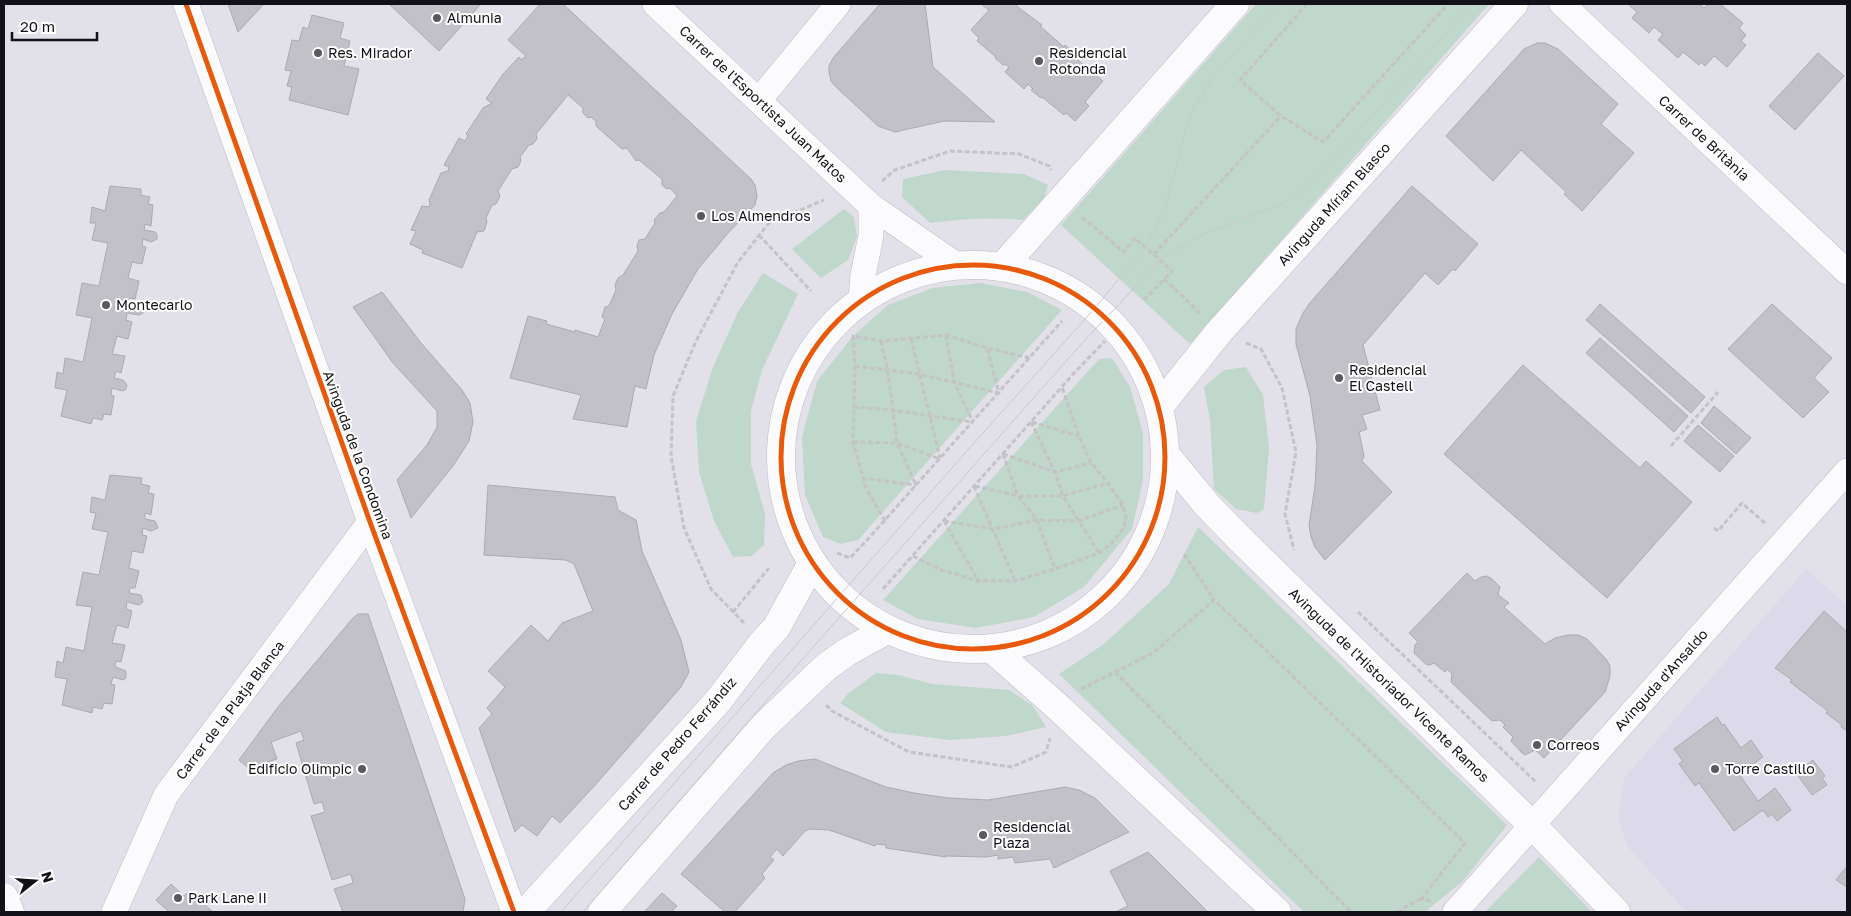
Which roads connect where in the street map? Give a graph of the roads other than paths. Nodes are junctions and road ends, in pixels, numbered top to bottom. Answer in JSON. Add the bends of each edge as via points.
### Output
{"nodes":[{"id":1,"x":186,"y":4,"type":"edge"},
{"id":2,"x":655,"y":4,"type":"edge"},
{"id":3,"x":838,"y":4,"type":"edge"},
{"id":4,"x":1235,"y":4,"type":"edge"},
{"id":5,"x":1514,"y":4,"type":"edge"},
{"id":6,"x":1562,"y":4,"type":"edge"},
{"id":7,"x":759,"y":100,"type":"junction"},
{"id":8,"x":871,"y":206,"type":"junction"},
{"id":9,"x":955,"y":264,"type":"junction"},
{"id":10,"x":1003,"y":266,"type":"junction"},
{"id":11,"x":1847,"y":272,"type":"edge"},
{"id":12,"x":861,"y":299,"type":"junction"},
{"id":13,"x":1159,"y":407,"type":"junction"},
{"id":14,"x":1165,"y":454,"type":"junction"},
{"id":15,"x":1847,"y":471,"type":"edge"},
{"id":16,"x":370,"y":522,"type":"junction"},
{"id":17,"x":823,"y":557,"type":"junction"},
{"id":18,"x":887,"y":630,"type":"junction"},
{"id":19,"x":992,"y":650,"type":"junction"},
{"id":20,"x":1532,"y":825,"type":"junction"},
{"id":21,"x":4,"y":897,"type":"edge"},
{"id":22,"x":1445,"y":908,"type":"edge"},
{"id":23,"x":10,"y":912,"type":"edge"},
{"id":24,"x":114,"y":912,"type":"edge"},
{"id":25,"x":514,"y":912,"type":"edge"},
{"id":26,"x":526,"y":912,"type":"edge"},
{"id":27,"x":602,"y":912,"type":"edge"},
{"id":28,"x":1277,"y":912,"type":"edge"},
{"id":29,"x":1616,"y":912,"type":"edge"}],
"edges":[{"from":1,"to":16,"type":"street","name":"Avinguda de la Condomina"},
{"from":2,"to":7,"type":"street","name":"Carrer de l'Esportista Juan Matos"},
{"from":3,"to":7,"type":"street"},
{"from":4,"to":10,"type":"street"},
{"from":5,"to":13,"type":"street","name":"Avinguda Míriam Blasco","via":[[1219,332]]},
{"from":6,"to":11,"type":"street","name":"Carrer de Britània"},
{"from":7,"to":8,"type":"street","name":"Carrer de l'Esportista Juan Matos"},
{"from":8,"to":9,"type":"street","name":"Carrer de l'Esportista Juan Matos"},
{"from":8,"to":12,"type":"street","via":[[871,236]]},
{"from":9,"to":10,"type":"street"},
{"from":9,"to":12,"type":"street","via":[[915,272]]},
{"from":10,"to":13,"type":"street","via":[[1057,283],[1095,308],[1133,350]]},
{"from":12,"to":17,"type":"street","via":[[837,319],[810,352],[792,390],[781,441],[783,490],[796,534]]},
{"from":13,"to":14,"type":"street"},
{"from":14,"to":19,"type":"street","via":[[1160,504],[1148,539],[1134,564],[1094,608],[1054,632]]},
{"from":14,"to":20,"type":"street","name":"Avinguda de l'Historiador Vicente Ramos","via":[[1240,539]]},
{"from":15,"to":20,"type":"street","name":"Avinguda d'Ansaldo"},
{"from":16,"to":24,"type":"street","name":"Carrer de la Platja Blanca","via":[[166,795]]},
{"from":16,"to":25,"type":"street","name":"Avinguda de la Condomina"},
{"from":17,"to":18,"type":"street","via":[[840,597]]},
{"from":17,"to":26,"type":"street","name":"Carrer de Pedro Ferrándiz","via":[[776,628],[718,701]]},
{"from":18,"to":19,"type":"street","via":[[928,645]]},
{"from":18,"to":27,"type":"street","via":[[826,666],[764,726]]},
{"from":19,"to":28,"type":"street","via":[[1059,708]]},
{"from":20,"to":22,"type":"street","name":"Avinguda d'Ansaldo"},
{"from":20,"to":29,"type":"street","name":"Avinguda de l'Historiador Vicente Ramos"},
{"from":21,"to":23,"type":"street"}]}
